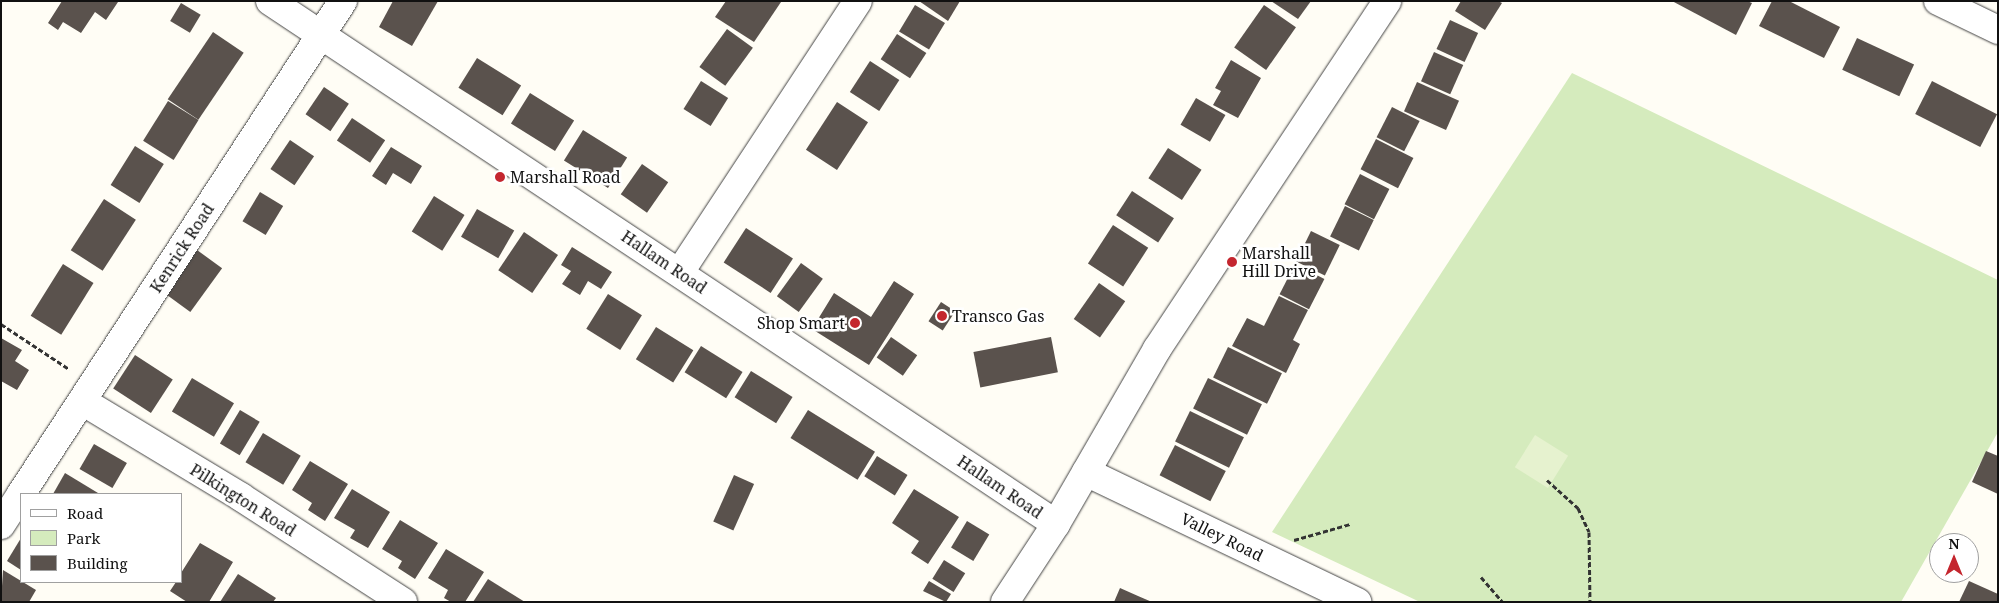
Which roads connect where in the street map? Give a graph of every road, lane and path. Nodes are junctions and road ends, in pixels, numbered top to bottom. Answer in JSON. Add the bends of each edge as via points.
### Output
{"nodes":[{"id":1,"x":270,"y":1,"type":"edge"},
{"id":2,"x":343,"y":1,"type":"edge"},
{"id":3,"x":858,"y":1,"type":"edge"},
{"id":4,"x":1387,"y":1,"type":"edge"},
{"id":5,"x":1938,"y":1,"type":"edge"},
{"id":6,"x":1998,"y":30,"type":"edge"},
{"id":7,"x":320,"y":36,"type":"junction"},
{"id":8,"x":680,"y":272,"type":"junction"},
{"id":9,"x":1,"y":324,"type":"edge"},
{"id":10,"x":87,"y":393,"type":"junction"},
{"id":11,"x":1086,"y":472,"type":"junction"},
{"id":12,"x":1547,"y":480,"type":"dead end"},
{"id":13,"x":22,"y":493,"type":"edge"},
{"id":14,"x":20,"y":496,"type":"edge"},
{"id":15,"x":1056,"y":524,"type":"junction"},
{"id":16,"x":1350,"y":524,"type":"dead end"},
{"id":17,"x":1,"y":525,"type":"edge"},
{"id":18,"x":1256,"y":553,"type":"junction"},
{"id":19,"x":1481,"y":577,"type":"dead end"},
{"id":20,"x":402,"y":602,"type":"edge"},
{"id":21,"x":1005,"y":602,"type":"edge"},
{"id":22,"x":1357,"y":602,"type":"edge"},
{"id":23,"x":1503,"y":602,"type":"edge"},
{"id":24,"x":1590,"y":602,"type":"edge"}],
"edges":[{"from":1,"to":7,"type":"street","name":"Hallam Road"},
{"from":2,"to":7,"type":"street","name":"Kenrick Road"},
{"from":3,"to":8,"type":"street"},
{"from":4,"to":11,"type":"street","via":[[1157,349]]},
{"from":5,"to":6,"type":"street"},
{"from":7,"to":8,"type":"street","name":"Hallam Road"},
{"from":7,"to":10,"type":"street","name":"Kenrick Road"},
{"from":8,"to":15,"type":"street","name":"Hallam Road"},
{"from":9,"to":10,"type":"path"},
{"from":10,"to":13,"type":"street","name":"Kenrick Road"},
{"from":10,"to":20,"type":"street","name":"Pilkington Road"},
{"from":11,"to":15,"type":"street"},
{"from":11,"to":18,"type":"street","name":"Valley Road"},
{"from":12,"to":24,"type":"path","via":[[1578,508],[1589,532]]},
{"from":14,"to":17,"type":"street","name":"Kenrick Road"},
{"from":15,"to":21,"type":"street"},
{"from":16,"to":18,"type":"path","via":[[1317,531]]},
{"from":18,"to":22,"type":"street","name":"Valley Road"},
{"from":19,"to":23,"type":"path"}]}
